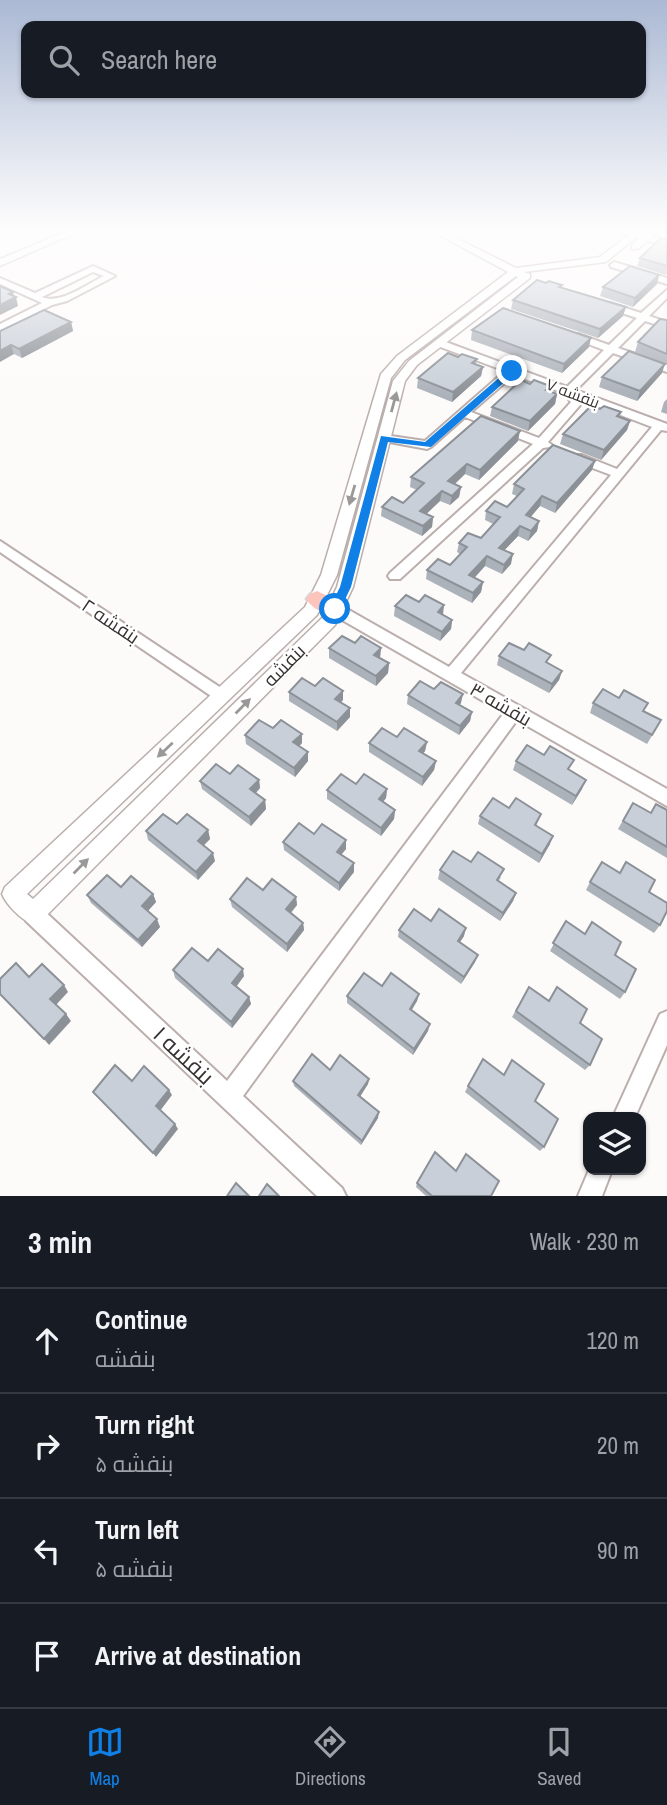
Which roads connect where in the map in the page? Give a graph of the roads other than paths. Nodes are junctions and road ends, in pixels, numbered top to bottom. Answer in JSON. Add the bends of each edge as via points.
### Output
{"nodes":[{"id":1,"x":10,"y":286,"type":"edge"},
{"id":2,"x":58,"y":286,"type":"edge"},
{"id":3,"x":91,"y":286,"type":"edge"},
{"id":4,"x":508,"y":286,"type":"edge"},
{"id":5,"x":514,"y":286,"type":"edge"},
{"id":6,"x":667,"y":293,"type":"edge"},
{"id":7,"x":34,"y":297,"type":"junction"},
{"id":8,"x":592,"y":300,"type":"edge"},
{"id":9,"x":49,"y":303,"type":"junction"},
{"id":10,"x":643,"y":317,"type":"junction"},
{"id":11,"x":667,"y":325,"type":"edge"},
{"id":12,"x":0,"y":328,"type":"edge"},
{"id":13,"x":561,"y":332,"type":"edge"},
{"id":14,"x":439,"y":343,"type":"junction"},
{"id":15,"x":611,"y":349,"type":"junction"},
{"id":16,"x":667,"y":369,"type":"edge"},
{"id":17,"x":512,"y":371,"type":"junction"},
{"id":18,"x":568,"y":392,"type":"junction"},
{"id":19,"x":464,"y":413,"type":"junction"},
{"id":20,"x":663,"y":427,"type":"edge"},
{"id":21,"x":384,"y":438,"type":"junction"},
{"id":22,"x":541,"y":443,"type":"junction"},
{"id":23,"x":554,"y":448,"type":"edge"},
{"id":24,"x":567,"y":453,"type":"edge"},
{"id":25,"x":619,"y":474,"type":"junction"},
{"id":26,"x":0,"y":546,"type":"edge"},
{"id":27,"x":395,"y":576,"type":"dead end"},
{"id":28,"x":326,"y":604,"type":"junction"},
{"id":29,"x":451,"y":675,"type":"junction"},
{"id":30,"x":222,"y":696,"type":"junction"},
{"id":31,"x":515,"y":711,"type":"junction"},
{"id":32,"x":667,"y":798,"type":"edge"},
{"id":33,"x":33,"y":914,"type":"junction"},
{"id":34,"x":667,"y":1021,"type":"edge"},
{"id":35,"x":229,"y":1097,"type":"junction"},
{"id":36,"x":626,"y":1112,"type":"edge"},
{"id":37,"x":599,"y":1175,"type":"edge"},
{"id":38,"x":334,"y":1196,"type":"edge"},
{"id":39,"x":590,"y":1196,"type":"edge"}],
"edges":[{"from":1,"to":7,"type":"street"},
{"from":2,"to":7,"type":"street"},
{"from":3,"to":9,"type":"street"},
{"from":4,"to":28,"type":"street","name":"بنفشه","one_way":true,"via":[[401,358],[385,377],[329,575]]},
{"from":5,"to":14,"type":"street","name":"بنفشه","via":[[494,308]]},
{"from":6,"to":10,"type":"street"},
{"from":7,"to":9,"type":"street"},
{"from":8,"to":10,"type":"street"},
{"from":9,"to":12,"type":"street"},
{"from":10,"to":11,"type":"street"},
{"from":10,"to":15,"type":"street"},
{"from":13,"to":15,"type":"street"},
{"from":14,"to":17,"type":"street","name":"بنفشه ۷"},
{"from":21,"to":14,"type":"street","name":"بنفشه","one_way":true,"via":[[399,381]]},
{"from":15,"to":16,"type":"street"},
{"from":15,"to":18,"type":"street"},
{"from":17,"to":18,"type":"street","name":"بنفشه ۷"},
{"from":17,"to":19,"type":"street"},
{"from":18,"to":20,"type":"street","name":"بنفشه ۷"},
{"from":18,"to":22,"type":"street","via":[[577,402]]},
{"from":19,"to":21,"type":"street","via":[[427,445]]},
{"from":19,"to":22,"type":"street"},
{"from":20,"to":25,"type":"street"},
{"from":21,"to":28,"type":"street","name":"بنفشه","via":[[345,587]]},
{"from":22,"to":23,"type":"street"},
{"from":22,"to":27,"type":"street"},
{"from":24,"to":25,"type":"street"},
{"from":25,"to":29,"type":"street"},
{"from":26,"to":30,"type":"street","name":"بنفشه ۲"},
{"from":28,"to":29,"type":"street","name":"بنفشه ۳"},
{"from":28,"to":30,"type":"street","name":"بنفشه","via":[[311,611]]},
{"from":33,"to":28,"type":"street","name":"بنفشه","one_way":true,"via":[[329,621]]},
{"from":29,"to":31,"type":"street","name":"بنفشه ۳"},
{"from":30,"to":33,"type":"street","name":"بنفشه","one_way":true,"via":[[12,894]]},
{"from":31,"to":32,"type":"street","name":"بنفشه ۳"},
{"from":31,"to":35,"type":"street"},
{"from":33,"to":35,"type":"street","name":"بنفشه ۱"},
{"from":34,"to":36,"type":"street"},
{"from":35,"to":38,"type":"street","name":"بنفشه ۱"},
{"from":37,"to":39,"type":"street"}]}
